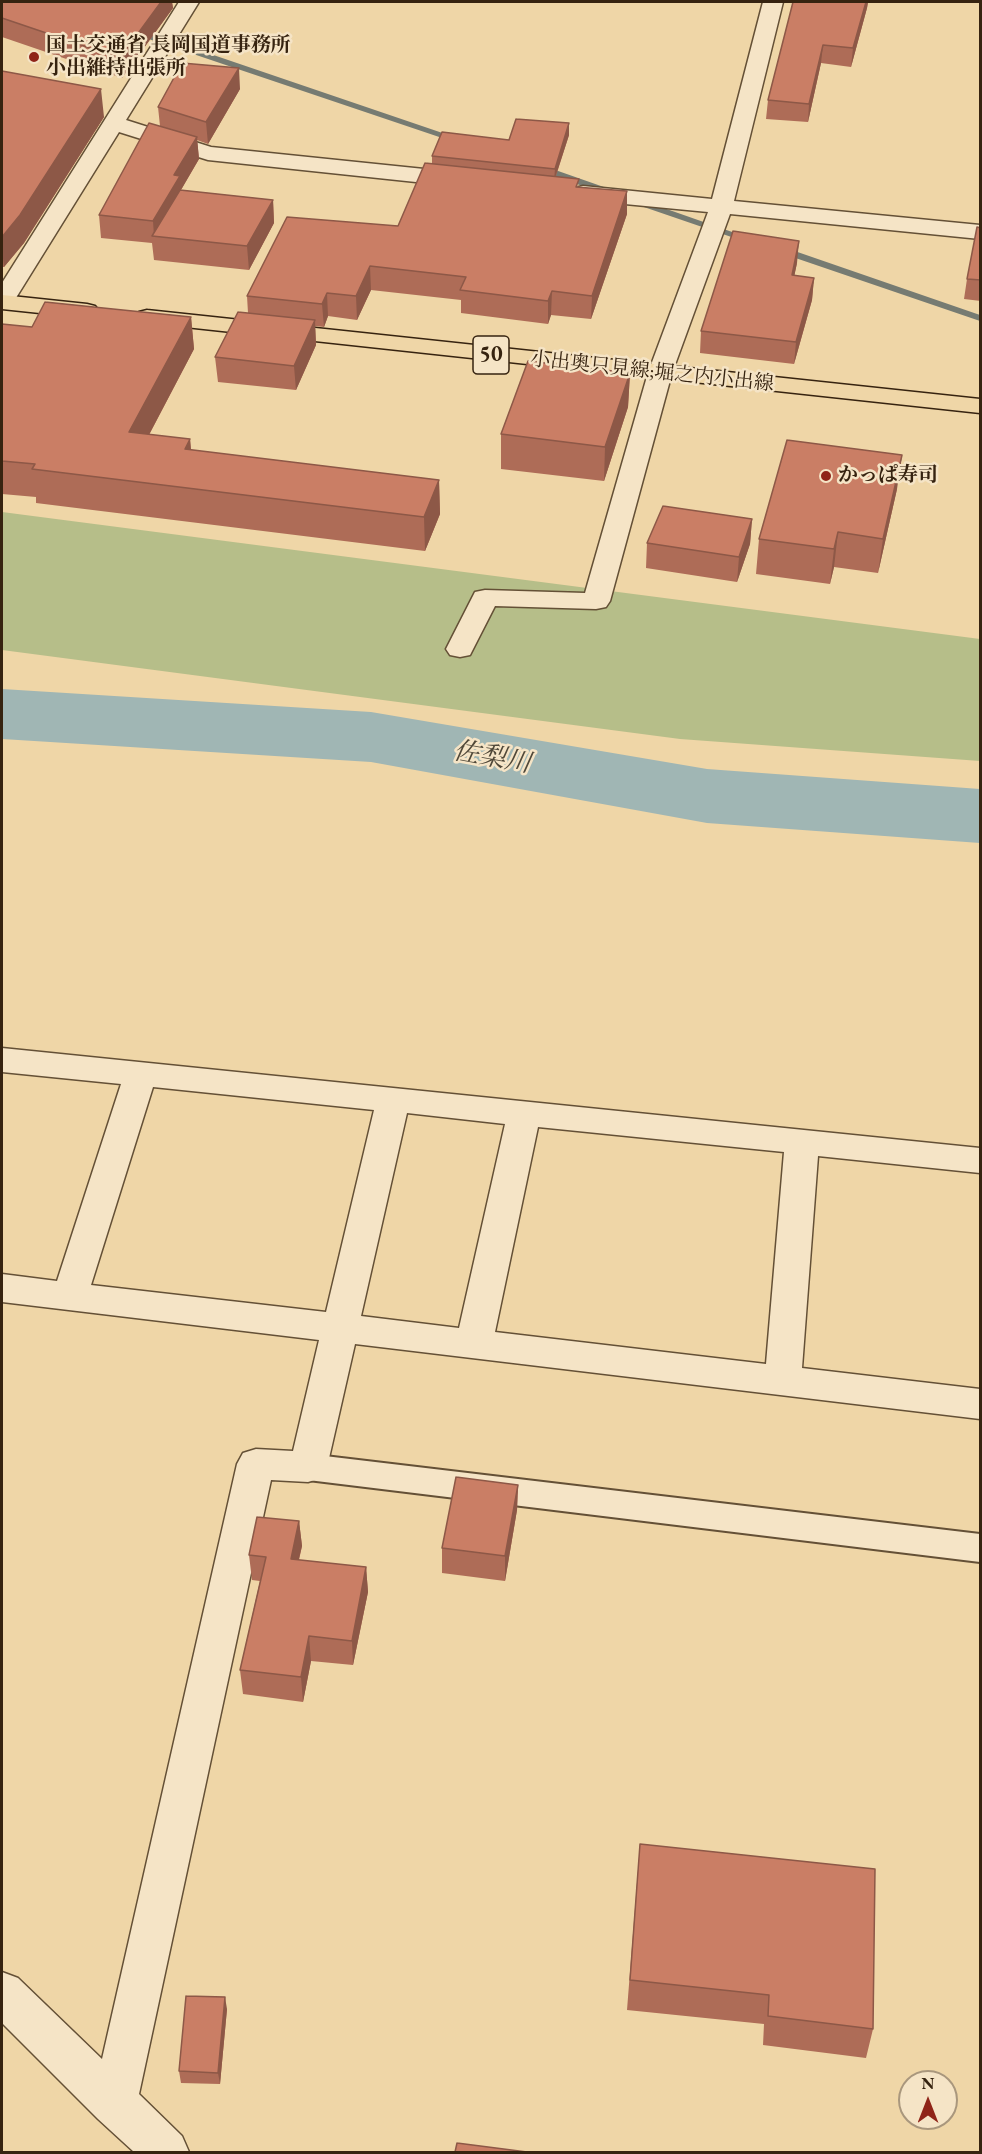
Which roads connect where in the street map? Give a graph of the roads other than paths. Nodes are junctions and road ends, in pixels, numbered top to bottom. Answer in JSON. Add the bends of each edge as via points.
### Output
{"nodes":[{"id":1,"x":189,"y":2,"type":"edge"},
{"id":2,"x":773,"y":2,"type":"edge"},
{"id":3,"x":114,"y":123,"type":"junction"},
{"id":4,"x":482,"y":182,"type":"edge"},
{"id":5,"x":566,"y":192,"type":"edge"},
{"id":6,"x":721,"y":208,"type":"junction"},
{"id":7,"x":981,"y":232,"type":"edge"},
{"id":8,"x":2,"y":302,"type":"edge"},
{"id":9,"x":660,"y":373,"type":"junction"},
{"id":10,"x":981,"y":406,"type":"edge"},
{"id":11,"x":460,"y":650,"type":"dead end"},
{"id":12,"x":2,"y":1060,"type":"edge"},
{"id":13,"x":141,"y":1074,"type":"junction"},
{"id":14,"x":393,"y":1100,"type":"junction"},
{"id":15,"x":524,"y":1114,"type":"junction"},
{"id":16,"x":802,"y":1142,"type":"junction"},
{"id":17,"x":981,"y":1160,"type":"edge"},
{"id":18,"x":2,"y":1288,"type":"edge"},
{"id":19,"x":70,"y":1296,"type":"junction"},
{"id":20,"x":340,"y":1328,"type":"junction"},
{"id":21,"x":474,"y":1344,"type":"junction"},
{"id":22,"x":783,"y":1380,"type":"junction"},
{"id":23,"x":981,"y":1404,"type":"edge"},
{"id":24,"x":308,"y":1467,"type":"junction"},
{"id":25,"x":981,"y":1548,"type":"edge"},
{"id":26,"x":2,"y":1993,"type":"edge"},
{"id":27,"x":114,"y":2103,"type":"junction"},
{"id":28,"x":152,"y":2147,"type":"edge"}],
"edges":[{"from":1,"to":3,"type":"street"},
{"from":2,"to":6,"type":"street"},
{"from":3,"to":4,"type":"street","via":[[208,153]]},
{"from":3,"to":8,"type":"street"},
{"from":5,"to":6,"type":"street"},
{"from":6,"to":7,"type":"street"},
{"from":6,"to":9,"type":"street"},
{"from":8,"to":9,"type":"main road","name":"小出奥只見線;堀之内小出線","number":"50"},
{"from":9,"to":10,"type":"main road","name":"小出奥只見線;堀之内小出線","number":"50"},
{"from":9,"to":11,"type":"street","via":[[596,601],[485,598]]},
{"from":12,"to":13,"type":"street"},
{"from":13,"to":14,"type":"street"},
{"from":13,"to":19,"type":"street"},
{"from":14,"to":15,"type":"street"},
{"from":14,"to":20,"type":"street"},
{"from":15,"to":16,"type":"street"},
{"from":15,"to":21,"type":"street"},
{"from":16,"to":17,"type":"street"},
{"from":16,"to":22,"type":"street"},
{"from":18,"to":19,"type":"street"},
{"from":19,"to":20,"type":"street"},
{"from":20,"to":21,"type":"street"},
{"from":20,"to":24,"type":"street"},
{"from":21,"to":22,"type":"street"},
{"from":22,"to":23,"type":"street"},
{"from":24,"to":25,"type":"lane"},
{"from":24,"to":27,"type":"street","via":[[256,1464]]},
{"from":26,"to":27,"type":"street"},
{"from":27,"to":28,"type":"street"}]}
